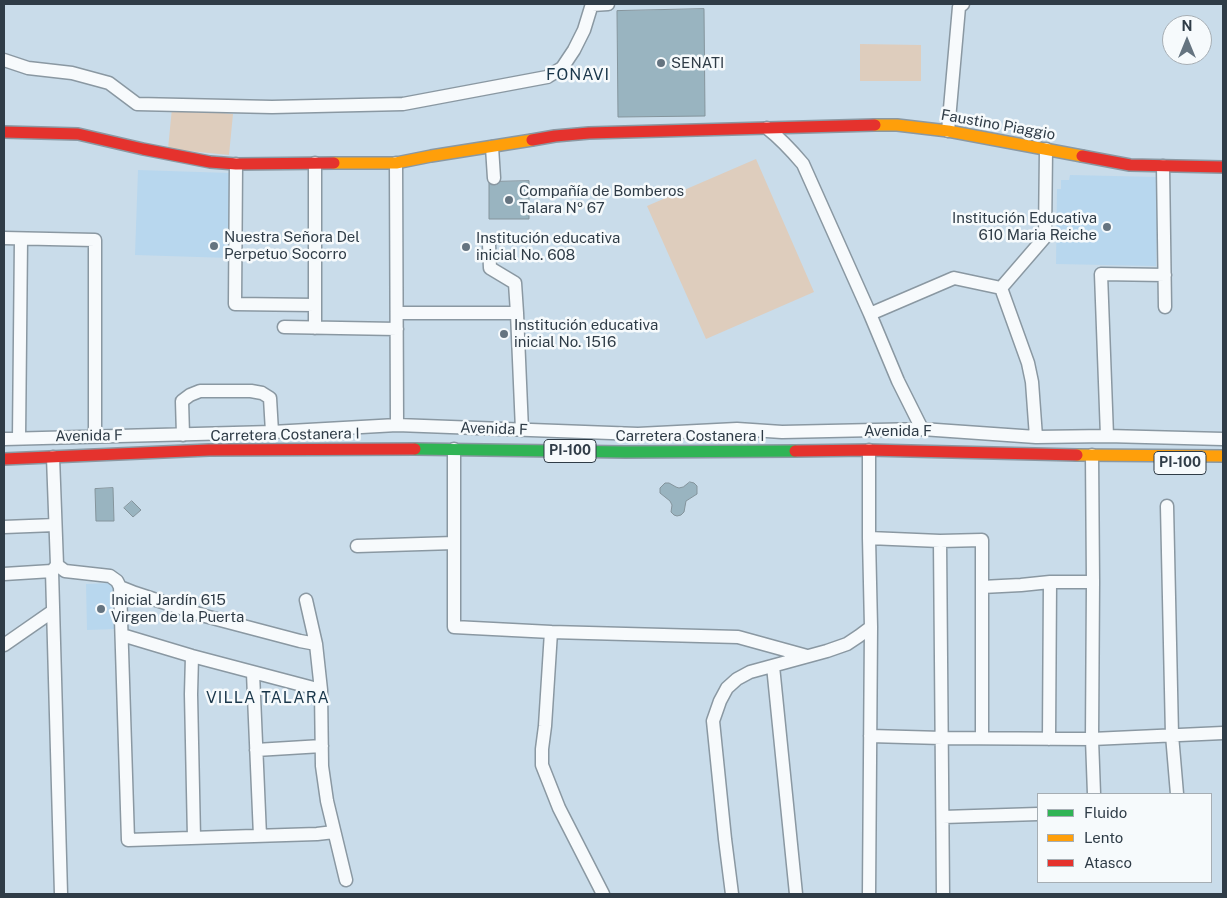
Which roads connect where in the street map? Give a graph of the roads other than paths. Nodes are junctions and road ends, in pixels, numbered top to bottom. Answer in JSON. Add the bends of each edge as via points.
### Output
{"nodes":[{"id":1,"x":592,"y":4,"type":"edge"},
{"id":2,"x":608,"y":4,"type":"edge"},
{"id":3,"x":963,"y":4,"type":"edge"},
{"id":4,"x":4,"y":60,"type":"edge"},
{"id":5,"x":767,"y":128,"type":"junction"},
{"id":6,"x":948,"y":131,"type":"junction"},
{"id":7,"x":4,"y":132,"type":"edge"},
{"id":8,"x":492,"y":147,"type":"junction"},
{"id":9,"x":1046,"y":149,"type":"junction"},
{"id":10,"x":315,"y":163,"type":"junction"},
{"id":11,"x":396,"y":163,"type":"junction"},
{"id":12,"x":236,"y":164,"type":"junction"},
{"id":13,"x":1163,"y":166,"type":"junction"},
{"id":14,"x":1223,"y":167,"type":"edge"},
{"id":15,"x":494,"y":178,"type":"dead end"},
{"id":16,"x":4,"y":238,"type":"edge"},
{"id":17,"x":20,"y":238,"type":"junction"},
{"id":18,"x":489,"y":244,"type":"dead end"},
{"id":19,"x":1165,"y":275,"type":"junction"},
{"id":20,"x":1000,"y":288,"type":"junction"},
{"id":21,"x":315,"y":305,"type":"junction"},
{"id":22,"x":1165,"y":307,"type":"dead end"},
{"id":23,"x":397,"y":313,"type":"junction"},
{"id":24,"x":517,"y":313,"type":"junction"},
{"id":25,"x":870,"y":314,"type":"junction"},
{"id":26,"x":284,"y":328,"type":"dead end"},
{"id":27,"x":315,"y":328,"type":"junction"},
{"id":28,"x":397,"y":329,"type":"junction"},
{"id":29,"x":397,"y":425,"type":"junction"},
{"id":30,"x":522,"y":430,"type":"junction"},
{"id":31,"x":922,"y":430,"type":"junction"},
{"id":32,"x":272,"y":432,"type":"junction"},
{"id":33,"x":183,"y":435,"type":"junction"},
{"id":34,"x":95,"y":436,"type":"junction"},
{"id":35,"x":1107,"y":436,"type":"junction"},
{"id":36,"x":1036,"y":437,"type":"junction"},
{"id":37,"x":19,"y":438,"type":"junction"},
{"id":38,"x":4,"y":439,"type":"edge"},
{"id":39,"x":1223,"y":440,"type":"edge"},
{"id":40,"x":454,"y":448,"type":"junction"},
{"id":41,"x":869,"y":450,"type":"junction"},
{"id":42,"x":1092,"y":455,"type":"junction"},
{"id":43,"x":1137,"y":456,"type":"junction"},
{"id":44,"x":1223,"y":456,"type":"edge"},
{"id":45,"x":52,"y":457,"type":"junction"},
{"id":46,"x":4,"y":459,"type":"edge"},
{"id":47,"x":1204,"y":467,"type":"dead end"},
{"id":48,"x":1167,"y":506,"type":"dead end"},
{"id":49,"x":55,"y":525,"type":"junction"},
{"id":50,"x":4,"y":527,"type":"edge"},
{"id":51,"x":869,"y":538,"type":"junction"},
{"id":52,"x":940,"y":540,"type":"junction"},
{"id":53,"x":454,"y":543,"type":"junction"},
{"id":54,"x":357,"y":546,"type":"dead end"},
{"id":55,"x":54,"y":568,"type":"junction"},
{"id":56,"x":4,"y":574,"type":"edge"},
{"id":57,"x":1050,"y":582,"type":"junction"},
{"id":58,"x":1093,"y":582,"type":"junction"},
{"id":59,"x":120,"y":587,"type":"junction"},
{"id":60,"x":982,"y":587,"type":"junction"},
{"id":61,"x":306,"y":600,"type":"dead end"},
{"id":62,"x":53,"y":611,"type":"junction"},
{"id":63,"x":871,"y":627,"type":"junction"},
{"id":64,"x":550,"y":632,"type":"junction"},
{"id":65,"x":122,"y":635,"type":"junction"},
{"id":66,"x":316,"y":644,"type":"junction"},
{"id":67,"x":4,"y":645,"type":"edge"},
{"id":68,"x":192,"y":656,"type":"junction"},
{"id":69,"x":807,"y":656,"type":"junction"},
{"id":70,"x":773,"y":666,"type":"junction"},
{"id":71,"x":253,"y":673,"type":"junction"},
{"id":72,"x":320,"y":690,"type":"junction"},
{"id":73,"x":1223,"y":733,"type":"edge"},
{"id":74,"x":1172,"y":735,"type":"junction"},
{"id":75,"x":870,"y":736,"type":"junction"},
{"id":76,"x":942,"y":738,"type":"junction"},
{"id":77,"x":982,"y":738,"type":"junction"},
{"id":78,"x":1049,"y":739,"type":"junction"},
{"id":79,"x":1092,"y":739,"type":"junction"},
{"id":80,"x":322,"y":746,"type":"junction"},
{"id":81,"x":256,"y":750,"type":"junction"},
{"id":82,"x":1094,"y":793,"type":"edge"},
{"id":83,"x":1177,"y":793,"type":"edge"},
{"id":84,"x":1037,"y":814,"type":"edge"},
{"id":85,"x":942,"y":817,"type":"junction"},
{"id":86,"x":334,"y":832,"type":"junction"},
{"id":87,"x":260,"y":836,"type":"junction"},
{"id":88,"x":194,"y":838,"type":"junction"},
{"id":89,"x":346,"y":880,"type":"dead end"},
{"id":90,"x":62,"y":894,"type":"edge"},
{"id":91,"x":603,"y":894,"type":"edge"},
{"id":92,"x":732,"y":894,"type":"edge"},
{"id":93,"x":796,"y":894,"type":"edge"},
{"id":94,"x":869,"y":894,"type":"edge"},
{"id":95,"x":943,"y":894,"type":"edge"}],
"edges":[{"from":1,"to":2,"type":"street"},
{"from":1,"to":4,"type":"street","via":[[574,50],[562,68],[547,76],[403,104],[272,107],[137,104],[109,83],[72,73],[28,68]]},
{"from":3,"to":6,"type":"street","via":[[960,7]]},
{"from":5,"to":6,"type":"main road","name":"Faustino Piaggio","via":[[890,125]]},
{"from":5,"to":8,"type":"main road","name":"Faustino Piaggio","via":[[589,133]]},
{"from":5,"to":25,"type":"street","via":[[802,164]]},
{"from":6,"to":9,"type":"main road","name":"Faustino Piaggio"},
{"from":7,"to":12,"type":"main road","name":"Faustino Piaggio","via":[[78,134],[143,149]]},
{"from":8,"to":11,"type":"main road","name":"Faustino Piaggio"},
{"from":8,"to":15,"type":"street"},
{"from":9,"to":13,"type":"main road","name":"Faustino Piaggio","via":[[1117,163]]},
{"from":9,"to":20,"type":"street","via":[[1045,237]]},
{"from":10,"to":11,"type":"main road","name":"Faustino Piaggio"},
{"from":10,"to":12,"type":"main road","name":"Faustino Piaggio"},
{"from":10,"to":21,"type":"street"},
{"from":11,"to":23,"type":"street"},
{"from":12,"to":21,"type":"street","via":[[235,304]]},
{"from":13,"to":14,"type":"main road","name":"Faustino Piaggio"},
{"from":13,"to":19,"type":"street"},
{"from":16,"to":17,"type":"street"},
{"from":17,"to":34,"type":"street","via":[[95,240]]},
{"from":17,"to":37,"type":"street"},
{"from":18,"to":24,"type":"street","via":[[490,268],[515,283]]},
{"from":19,"to":22,"type":"street"},
{"from":19,"to":35,"type":"street","via":[[1101,274]]},
{"from":20,"to":25,"type":"street","via":[[954,278]]},
{"from":20,"to":36,"type":"street","via":[[1028,363]]},
{"from":21,"to":27,"type":"street"},
{"from":23,"to":24,"type":"street"},
{"from":23,"to":28,"type":"street"},
{"from":24,"to":30,"type":"street"},
{"from":25,"to":31,"type":"street"},
{"from":26,"to":27,"type":"street"},
{"from":27,"to":28,"type":"street"},
{"from":28,"to":29,"type":"street"},
{"from":29,"to":30,"type":"street","name":"Avenida F"},
{"from":29,"to":32,"type":"street","name":"Avenida F"},
{"from":30,"to":31,"type":"street","name":"Avenida F","via":[[638,434],[737,430]]},
{"from":31,"to":36,"type":"street","name":"Avenida F"},
{"from":32,"to":33,"type":"street","name":"Avenida F"},
{"from":32,"to":33,"type":"street","via":[[270,398],[262,393],[200,391],[182,401]]},
{"from":33,"to":34,"type":"street","name":"Avenida F"},
{"from":34,"to":37,"type":"street","name":"Avenida F"},
{"from":35,"to":36,"type":"street","name":"Avenida F"},
{"from":35,"to":39,"type":"street","name":"Avenida F"},
{"from":37,"to":38,"type":"street","name":"Avenida F"},
{"from":40,"to":41,"type":"main road","name":"Carretera Costanera I","number":"PI-100","via":[[625,452]]},
{"from":40,"to":45,"type":"main road","name":"Carretera Costanera I","number":"PI-100","via":[[219,450]]},
{"from":40,"to":53,"type":"street"},
{"from":41,"to":42,"type":"main road","name":"Carretera Costanera I","number":"PI-100"},
{"from":41,"to":51,"type":"street"},
{"from":42,"to":43,"type":"main road","name":"Carretera Costanera I","number":"PI-100"},
{"from":42,"to":58,"type":"street"},
{"from":43,"to":44,"type":"main road","name":"Carretera Costanera I","number":"PI-100"},
{"from":43,"to":47,"type":"main road","name":"Carretera Costanera I","number":"PI-100"},
{"from":45,"to":46,"type":"main road","name":"Carretera Costanera I","number":"PI-100"},
{"from":45,"to":49,"type":"street"},
{"from":48,"to":74,"type":"street"},
{"from":49,"to":50,"type":"street"},
{"from":49,"to":55,"type":"street"},
{"from":51,"to":52,"type":"street"},
{"from":51,"to":63,"type":"street"},
{"from":52,"to":60,"type":"street","via":[[982,540]]},
{"from":52,"to":76,"type":"street"},
{"from":53,"to":54,"type":"street"},
{"from":53,"to":64,"type":"street","via":[[454,627]]},
{"from":55,"to":56,"type":"street"},
{"from":55,"to":59,"type":"street","via":[[110,576]]},
{"from":55,"to":62,"type":"street"},
{"from":57,"to":58,"type":"street"},
{"from":57,"to":60,"type":"street"},
{"from":57,"to":78,"type":"street"},
{"from":58,"to":79,"type":"street"},
{"from":59,"to":65,"type":"street"},
{"from":59,"to":66,"type":"street","via":[[205,616]]},
{"from":60,"to":77,"type":"street"},
{"from":61,"to":66,"type":"street"},
{"from":62,"to":67,"type":"street"},
{"from":62,"to":90,"type":"street"},
{"from":63,"to":69,"type":"street","via":[[847,644]]},
{"from":63,"to":75,"type":"street"},
{"from":64,"to":69,"type":"street","via":[[738,637]]},
{"from":64,"to":91,"type":"street","via":[[542,765],[559,808]]},
{"from":65,"to":68,"type":"street"},
{"from":65,"to":88,"type":"street","via":[[128,840]]},
{"from":66,"to":72,"type":"street"},
{"from":68,"to":71,"type":"street"},
{"from":68,"to":88,"type":"street"},
{"from":69,"to":70,"type":"street"},
{"from":70,"to":92,"type":"street","via":[[750,672],[727,688],[713,721]]},
{"from":70,"to":93,"type":"street"},
{"from":71,"to":72,"type":"street"},
{"from":71,"to":81,"type":"street"},
{"from":72,"to":80,"type":"street"},
{"from":73,"to":74,"type":"street"},
{"from":74,"to":79,"type":"street"},
{"from":74,"to":83,"type":"street"},
{"from":75,"to":76,"type":"street"},
{"from":75,"to":94,"type":"street"},
{"from":76,"to":77,"type":"street"},
{"from":76,"to":85,"type":"street"},
{"from":77,"to":78,"type":"street"},
{"from":78,"to":79,"type":"street"},
{"from":79,"to":82,"type":"street"},
{"from":80,"to":81,"type":"street"},
{"from":80,"to":86,"type":"street","via":[[322,766]]},
{"from":81,"to":87,"type":"street"},
{"from":84,"to":85,"type":"street"},
{"from":85,"to":95,"type":"street"},
{"from":86,"to":87,"type":"street"},
{"from":86,"to":89,"type":"street"},
{"from":87,"to":88,"type":"street"}]}
